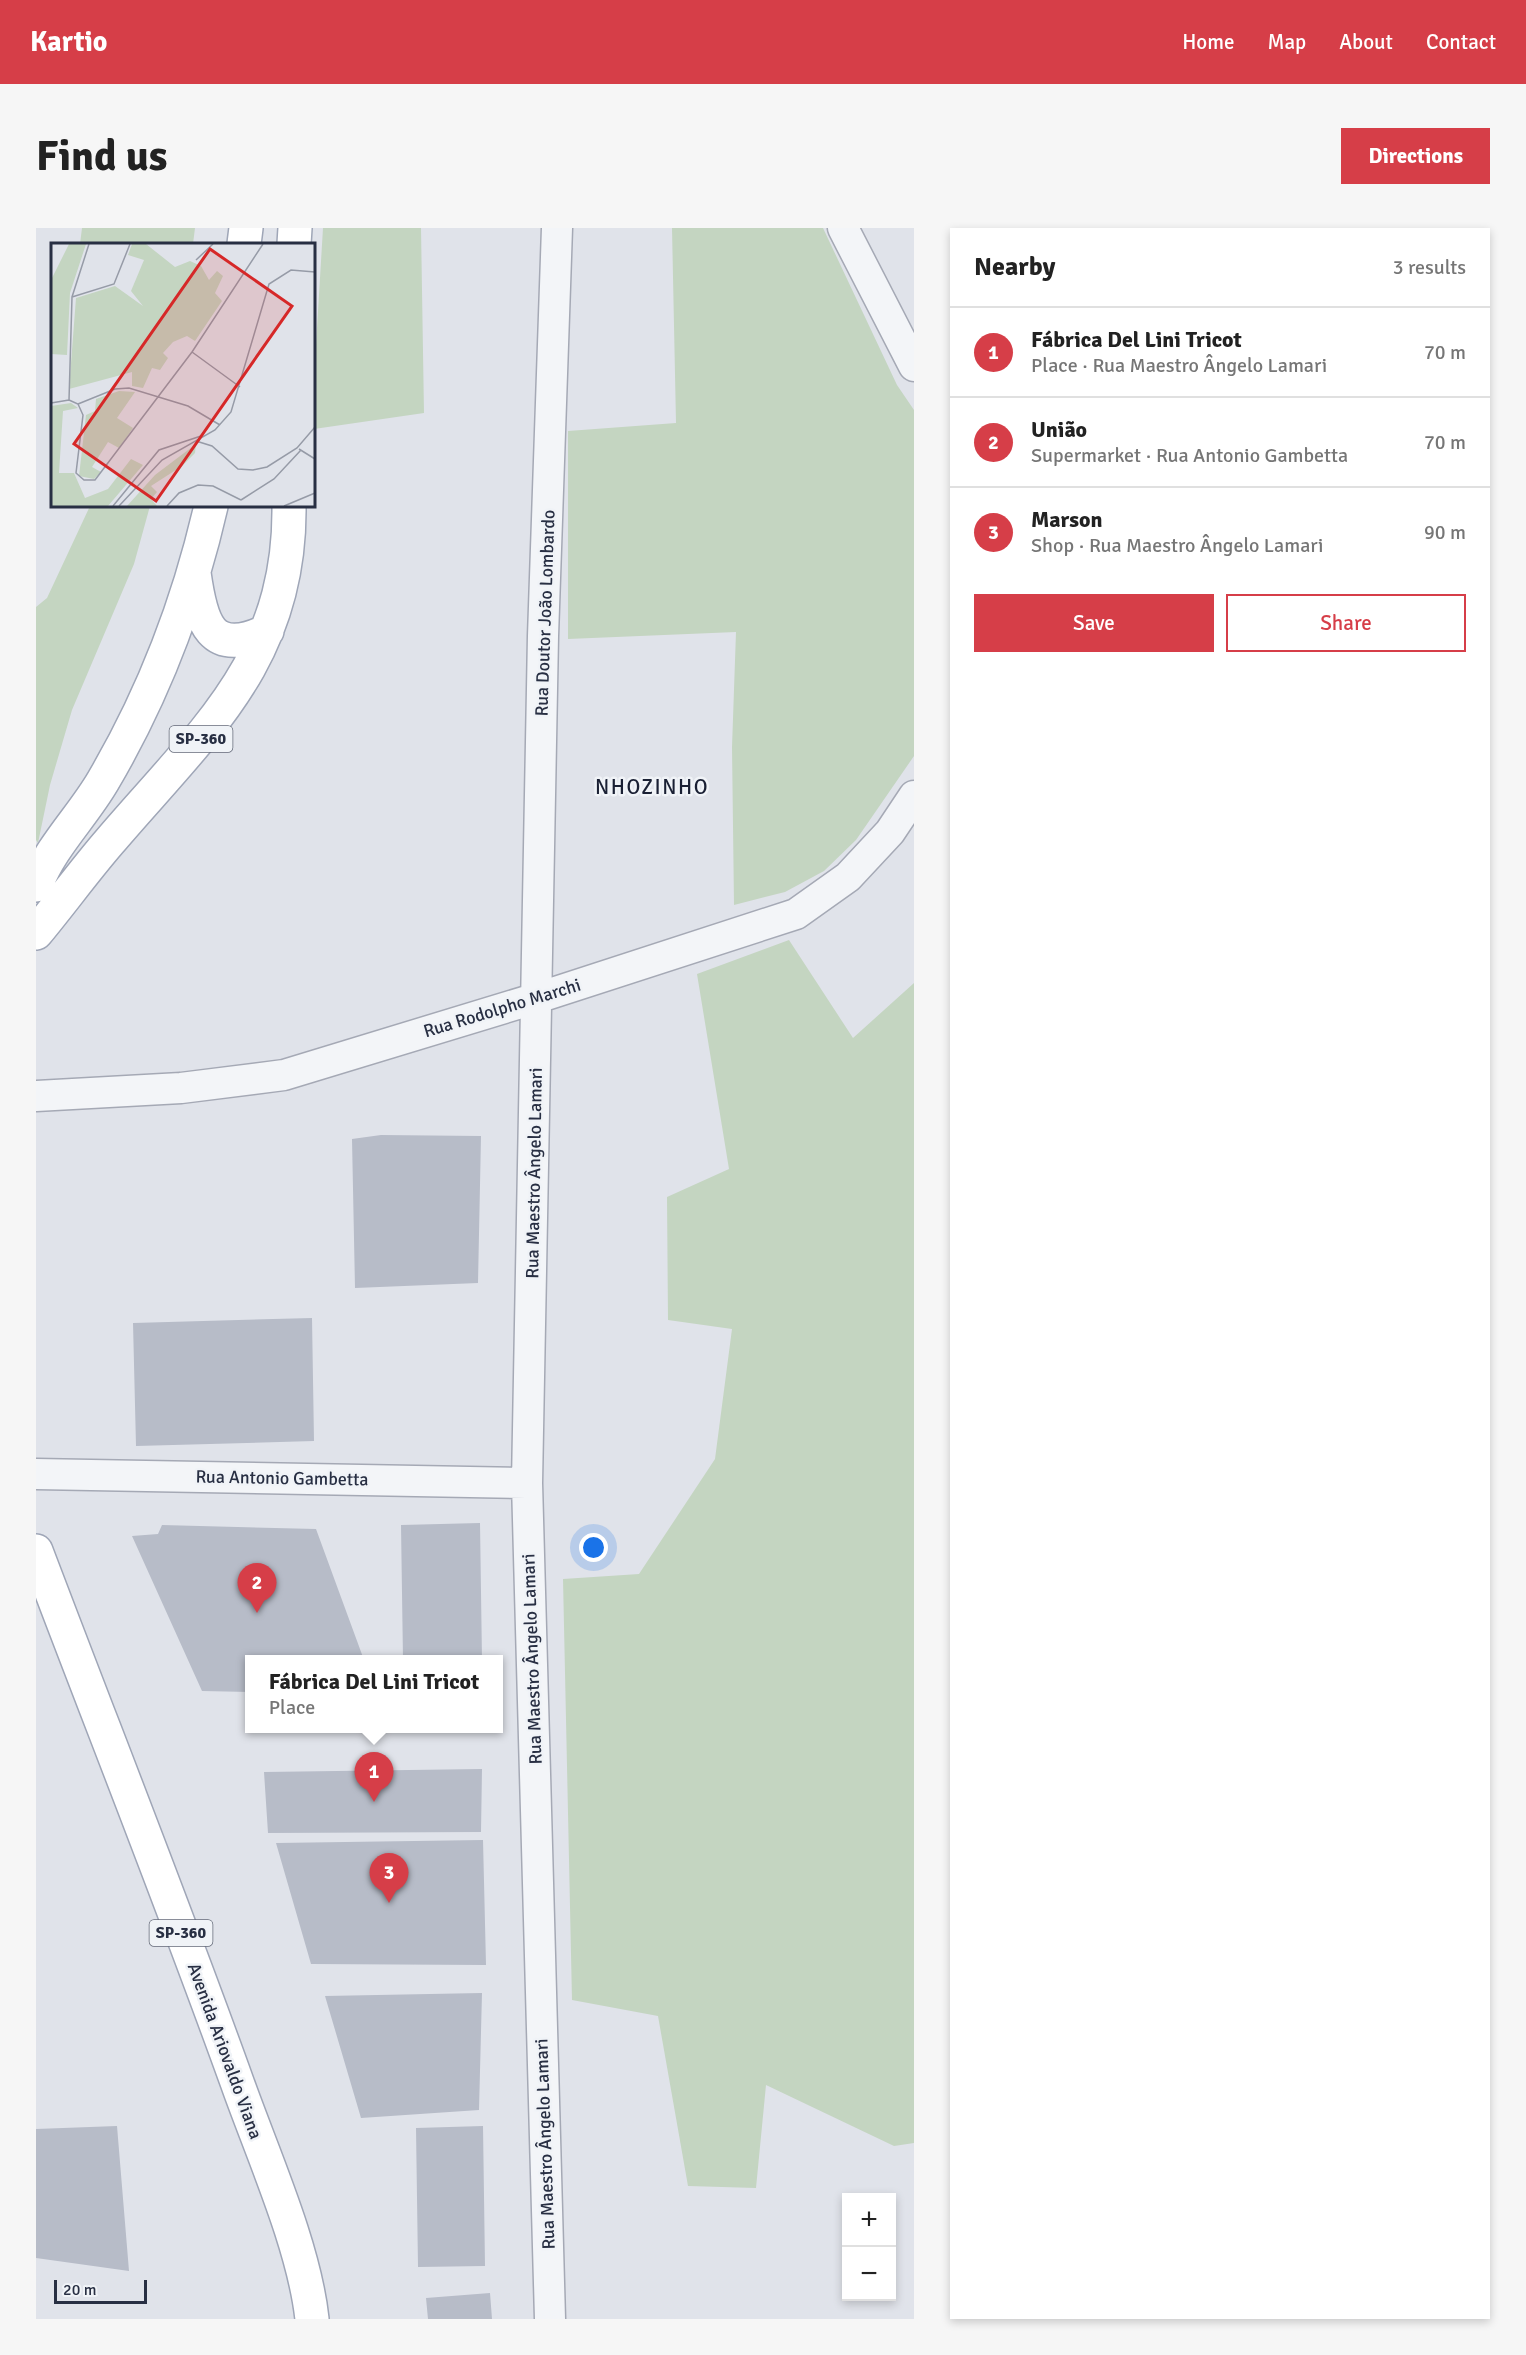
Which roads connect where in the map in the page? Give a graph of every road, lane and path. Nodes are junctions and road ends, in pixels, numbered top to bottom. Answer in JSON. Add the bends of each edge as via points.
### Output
{"nodes":[{"id":1,"x":246,"y":228,"type":"edge"},
{"id":2,"x":295,"y":228,"type":"edge"},
{"id":3,"x":557,"y":228,"type":"edge"},
{"id":4,"x":843,"y":228,"type":"edge"},
{"id":5,"x":244,"y":243,"type":"edge"},
{"id":6,"x":294,"y":243,"type":"edge"},
{"id":7,"x":914,"y":366,"type":"edge"},
{"id":8,"x":211,"y":507,"type":"edge"},
{"id":9,"x":289,"y":507,"type":"edge"},
{"id":10,"x":194,"y":573,"type":"junction"},
{"id":11,"x":267,"y":631,"type":"junction"},
{"id":12,"x":914,"y":796,"type":"edge"},
{"id":13,"x":39,"y":872,"type":"edge"},
{"id":14,"x":36,"y":933,"type":"edge"},
{"id":15,"x":537,"y":998,"type":"junction"},
{"id":16,"x":36,"y":1096,"type":"edge"},
{"id":17,"x":36,"y":1474,"type":"edge"},
{"id":18,"x":527,"y":1483,"type":"junction"},
{"id":19,"x":36,"y":1551,"type":"edge"},
{"id":20,"x":312,"y":2319,"type":"edge"},
{"id":21,"x":550,"y":2319,"type":"edge"}],
"edges":[{"from":1,"to":5,"type":"main road"},
{"from":2,"to":6,"type":"main road"},
{"from":3,"to":15,"type":"street","name":"Rua Doutor João Lombardo","via":[[543,636]]},
{"from":4,"to":7,"type":"street"},
{"from":8,"to":10,"type":"main road"},
{"from":9,"to":11,"type":"main road","number":"SP-360","via":[[289,534],[275,614]]},
{"from":10,"to":11,"type":"main road","via":[[205,624],[213,634],[228,642],[248,640]]},
{"from":10,"to":13,"type":"main road","via":[[140,713],[102,784]]},
{"from":11,"to":14,"type":"main road","number":"SP-360","via":[[237,690],[202,738],[110,840]]},
{"from":12,"to":15,"type":"street","name":"Rua Rodolpho Marchi","via":[[890,832],[848,877],[795,914]]},
{"from":15,"to":16,"type":"street","name":"Rua Rodolpho Marchi","via":[[284,1075],[181,1088]]},
{"from":15,"to":18,"type":"street","name":"Rua Maestro Ângelo Lamari"},
{"from":17,"to":18,"type":"street","name":"Rua Antonio Gambetta"},
{"from":18,"to":21,"type":"street","name":"Rua Maestro Ângelo Lamari"},
{"from":19,"to":20,"type":"main road","name":"Avenida Ariovaldo Viana","number":"SP-360","via":[[288,2223]]}]}
